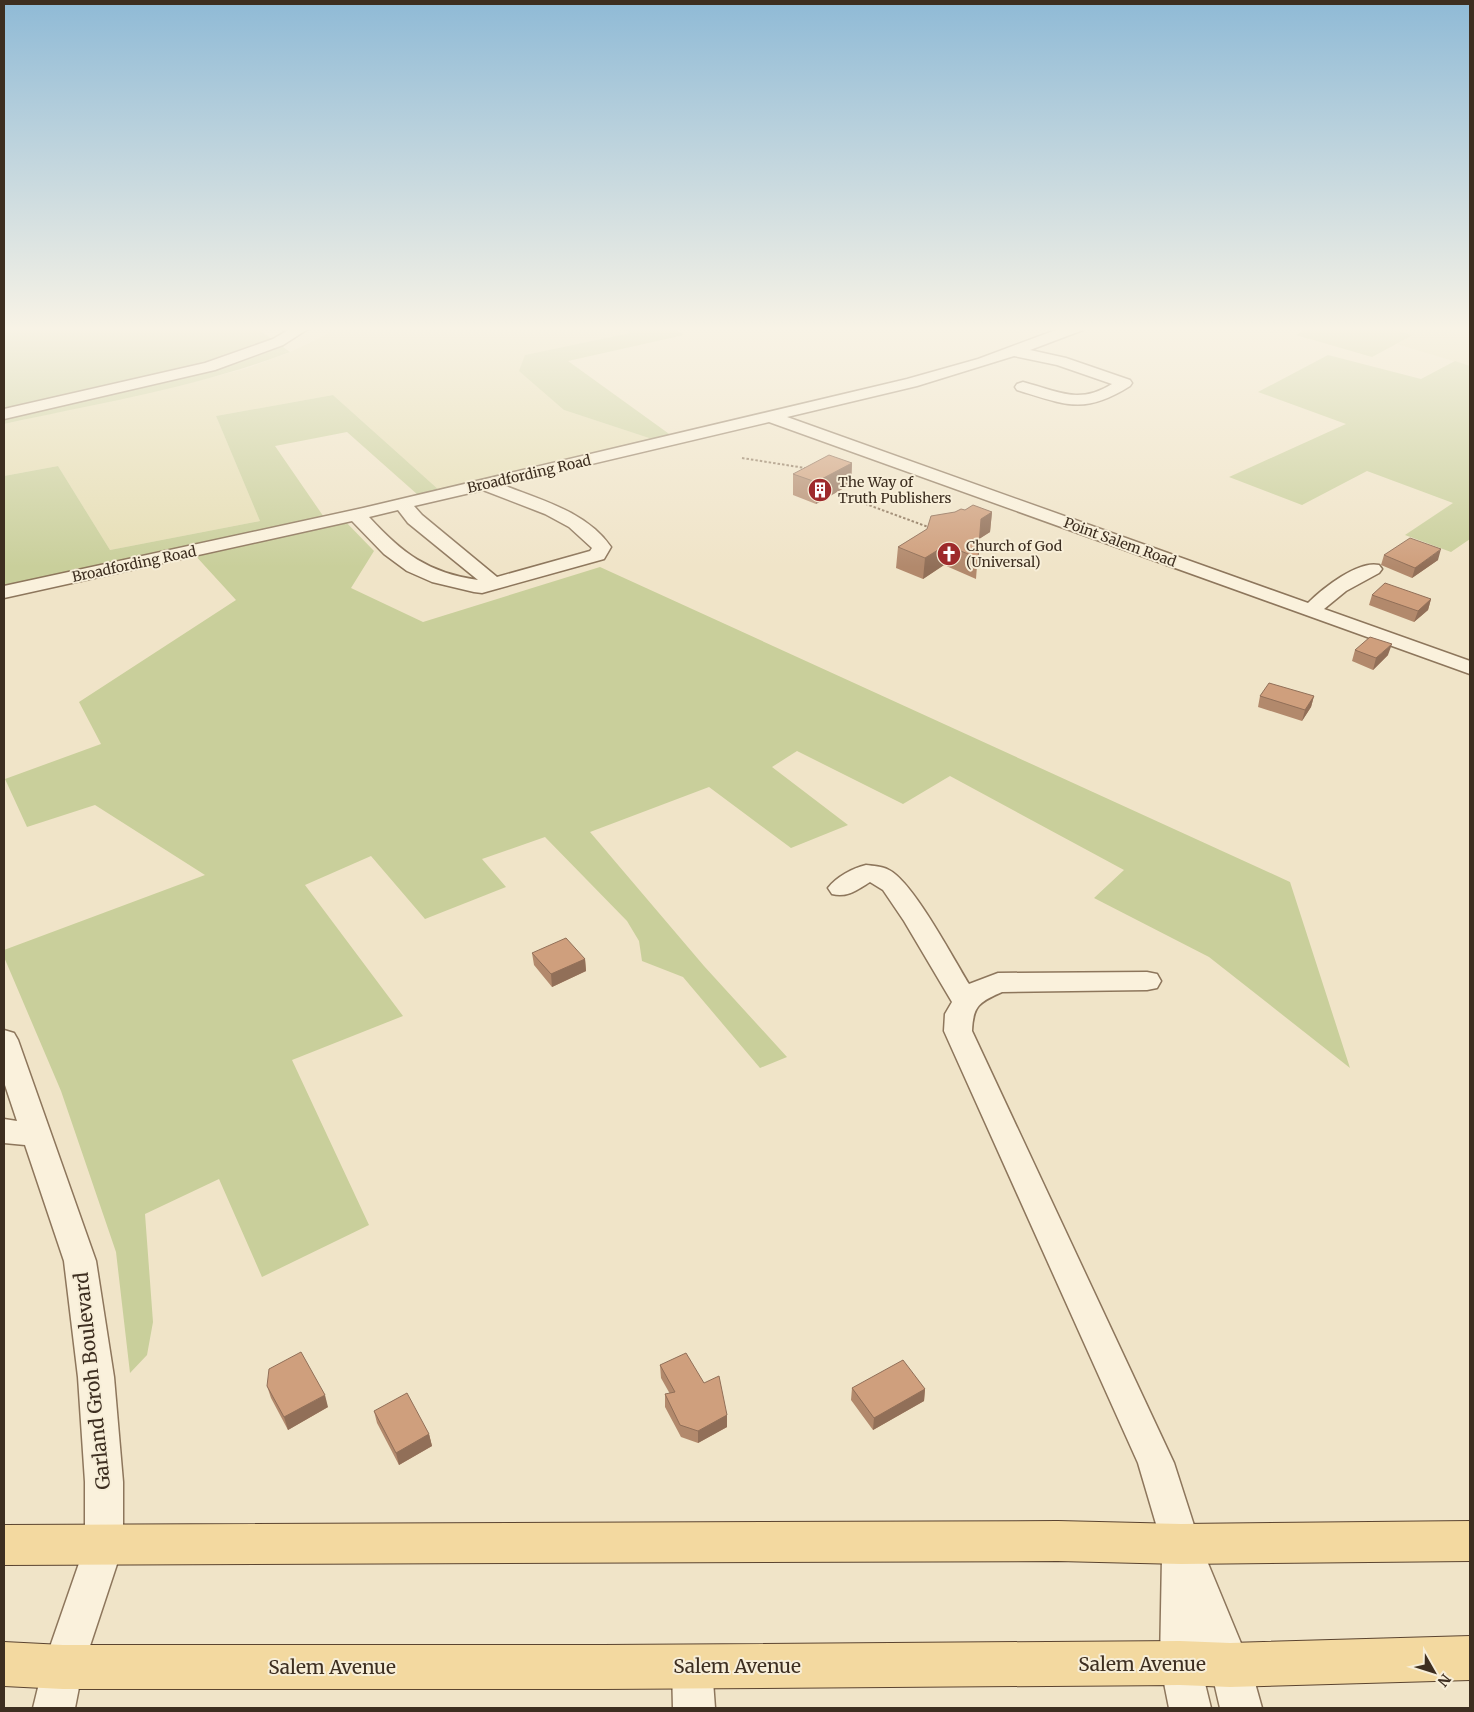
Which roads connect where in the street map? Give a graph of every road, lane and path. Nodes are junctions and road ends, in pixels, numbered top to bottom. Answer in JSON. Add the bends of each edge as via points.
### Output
{"nodes":[{"id":1,"x":35,"y":407,"type":"edge"},
{"id":2,"x":809,"y":407,"type":"edge"},
{"id":3,"x":4,"y":414,"type":"edge"},
{"id":4,"x":771,"y":416,"type":"junction"},
{"id":5,"x":742,"y":458,"type":"dead end"},
{"id":6,"x":810,"y":469,"type":"edge"},
{"id":7,"x":843,"y":481,"type":"edge"},
{"id":8,"x":486,"y":484,"type":"junction"},
{"id":9,"x":860,"y":488,"type":"dead end"},
{"id":10,"x":844,"y":496,"type":"dead end"},
{"id":11,"x":402,"y":504,"type":"junction"},
{"id":12,"x":357,"y":515,"type":"junction"},
{"id":13,"x":927,"y":534,"type":"edge"},
{"id":14,"x":1372,"y":569,"type":"dead end"},
{"id":15,"x":494,"y":584,"type":"junction"},
{"id":16,"x":4,"y":592,"type":"edge"},
{"id":17,"x":1311,"y":611,"type":"junction"},
{"id":18,"x":1470,"y":668,"type":"edge"},
{"id":19,"x":841,"y":888,"type":"dead end"},
{"id":20,"x":1147,"y":980,"type":"dead end"},
{"id":21,"x":966,"y":1002,"type":"junction"},
{"id":22,"x":6,"y":1055,"type":"edge"},
{"id":23,"x":4,"y":1131,"type":"edge"},
{"id":24,"x":37,"y":1135,"type":"junction"},
{"id":25,"x":1470,"y":1541,"type":"edge"},
{"id":26,"x":1181,"y":1544,"type":"junction"},
{"id":27,"x":4,"y":1546,"type":"edge"},
{"id":28,"x":104,"y":1546,"type":"junction"},
{"id":29,"x":1470,"y":1658,"type":"edge"},
{"id":30,"x":1180,"y":1663,"type":"junction"},
{"id":31,"x":4,"y":1664,"type":"edge"},
{"id":32,"x":1230,"y":1665,"type":"junction"},
{"id":33,"x":58,"y":1688,"type":"edge"},
{"id":34,"x":693,"y":1688,"type":"edge"},
{"id":35,"x":1190,"y":1708,"type":"edge"},
{"id":36,"x":1241,"y":1708,"type":"edge"}],
"edges":[{"from":1,"to":3,"type":"street"},
{"from":2,"to":4,"type":"street","name":"Broadfording Road"},
{"from":4,"to":8,"type":"street","name":"Broadfording Road"},
{"from":4,"to":17,"type":"street","name":"Point Salem Road"},
{"from":5,"to":6,"type":"path"},
{"from":7,"to":9,"type":"path"},
{"from":8,"to":11,"type":"street","name":"Broadfording Road"},
{"from":8,"to":15,"type":"street","via":[[576,523],[602,547],[597,555],[590,558]]},
{"from":10,"to":13,"type":"path","via":[[935,529]]},
{"from":11,"to":12,"type":"street","name":"Broadfording Road"},
{"from":11,"to":15,"type":"street","via":[[416,520]]},
{"from":12,"to":15,"type":"street","via":[[381,541],[414,567],[470,586]]},
{"from":12,"to":16,"type":"street","name":"Broadfording Road"},
{"from":14,"to":17,"type":"street","via":[[1351,578]]},
{"from":17,"to":18,"type":"street","name":"Point Salem Road"},
{"from":19,"to":21,"type":"street","via":[[866,873],[879,875],[892,884]]},
{"from":20,"to":21,"type":"street","via":[[998,983]]},
{"from":21,"to":26,"type":"street","via":[[959,1014],[958,1032],[1156,1463]]},
{"from":22,"to":24,"type":"street","name":"Garland Groh Boulevard"},
{"from":23,"to":24,"type":"street"},
{"from":24,"to":28,"type":"street","name":"Garland Groh Boulevard","via":[[80,1261],[96,1377],[104,1482]]},
{"from":25,"to":26,"type":"main road"},
{"from":26,"to":28,"type":"main road","via":[[1048,1541]]},
{"from":26,"to":30,"type":"street"},
{"from":26,"to":32,"type":"street"},
{"from":27,"to":28,"type":"main road"},
{"from":28,"to":33,"type":"street","name":"Garland Groh Boulevard"},
{"from":29,"to":32,"type":"main road","name":"Salem Avenue"},
{"from":30,"to":32,"type":"main road","name":"Salem Avenue"},
{"from":30,"to":34,"type":"main road","name":"Salem Avenue"},
{"from":30,"to":35,"type":"street"},
{"from":31,"to":33,"type":"main road","name":"Salem Avenue"},
{"from":32,"to":36,"type":"street"},
{"from":33,"to":34,"type":"main road","name":"Salem Avenue"}]}
